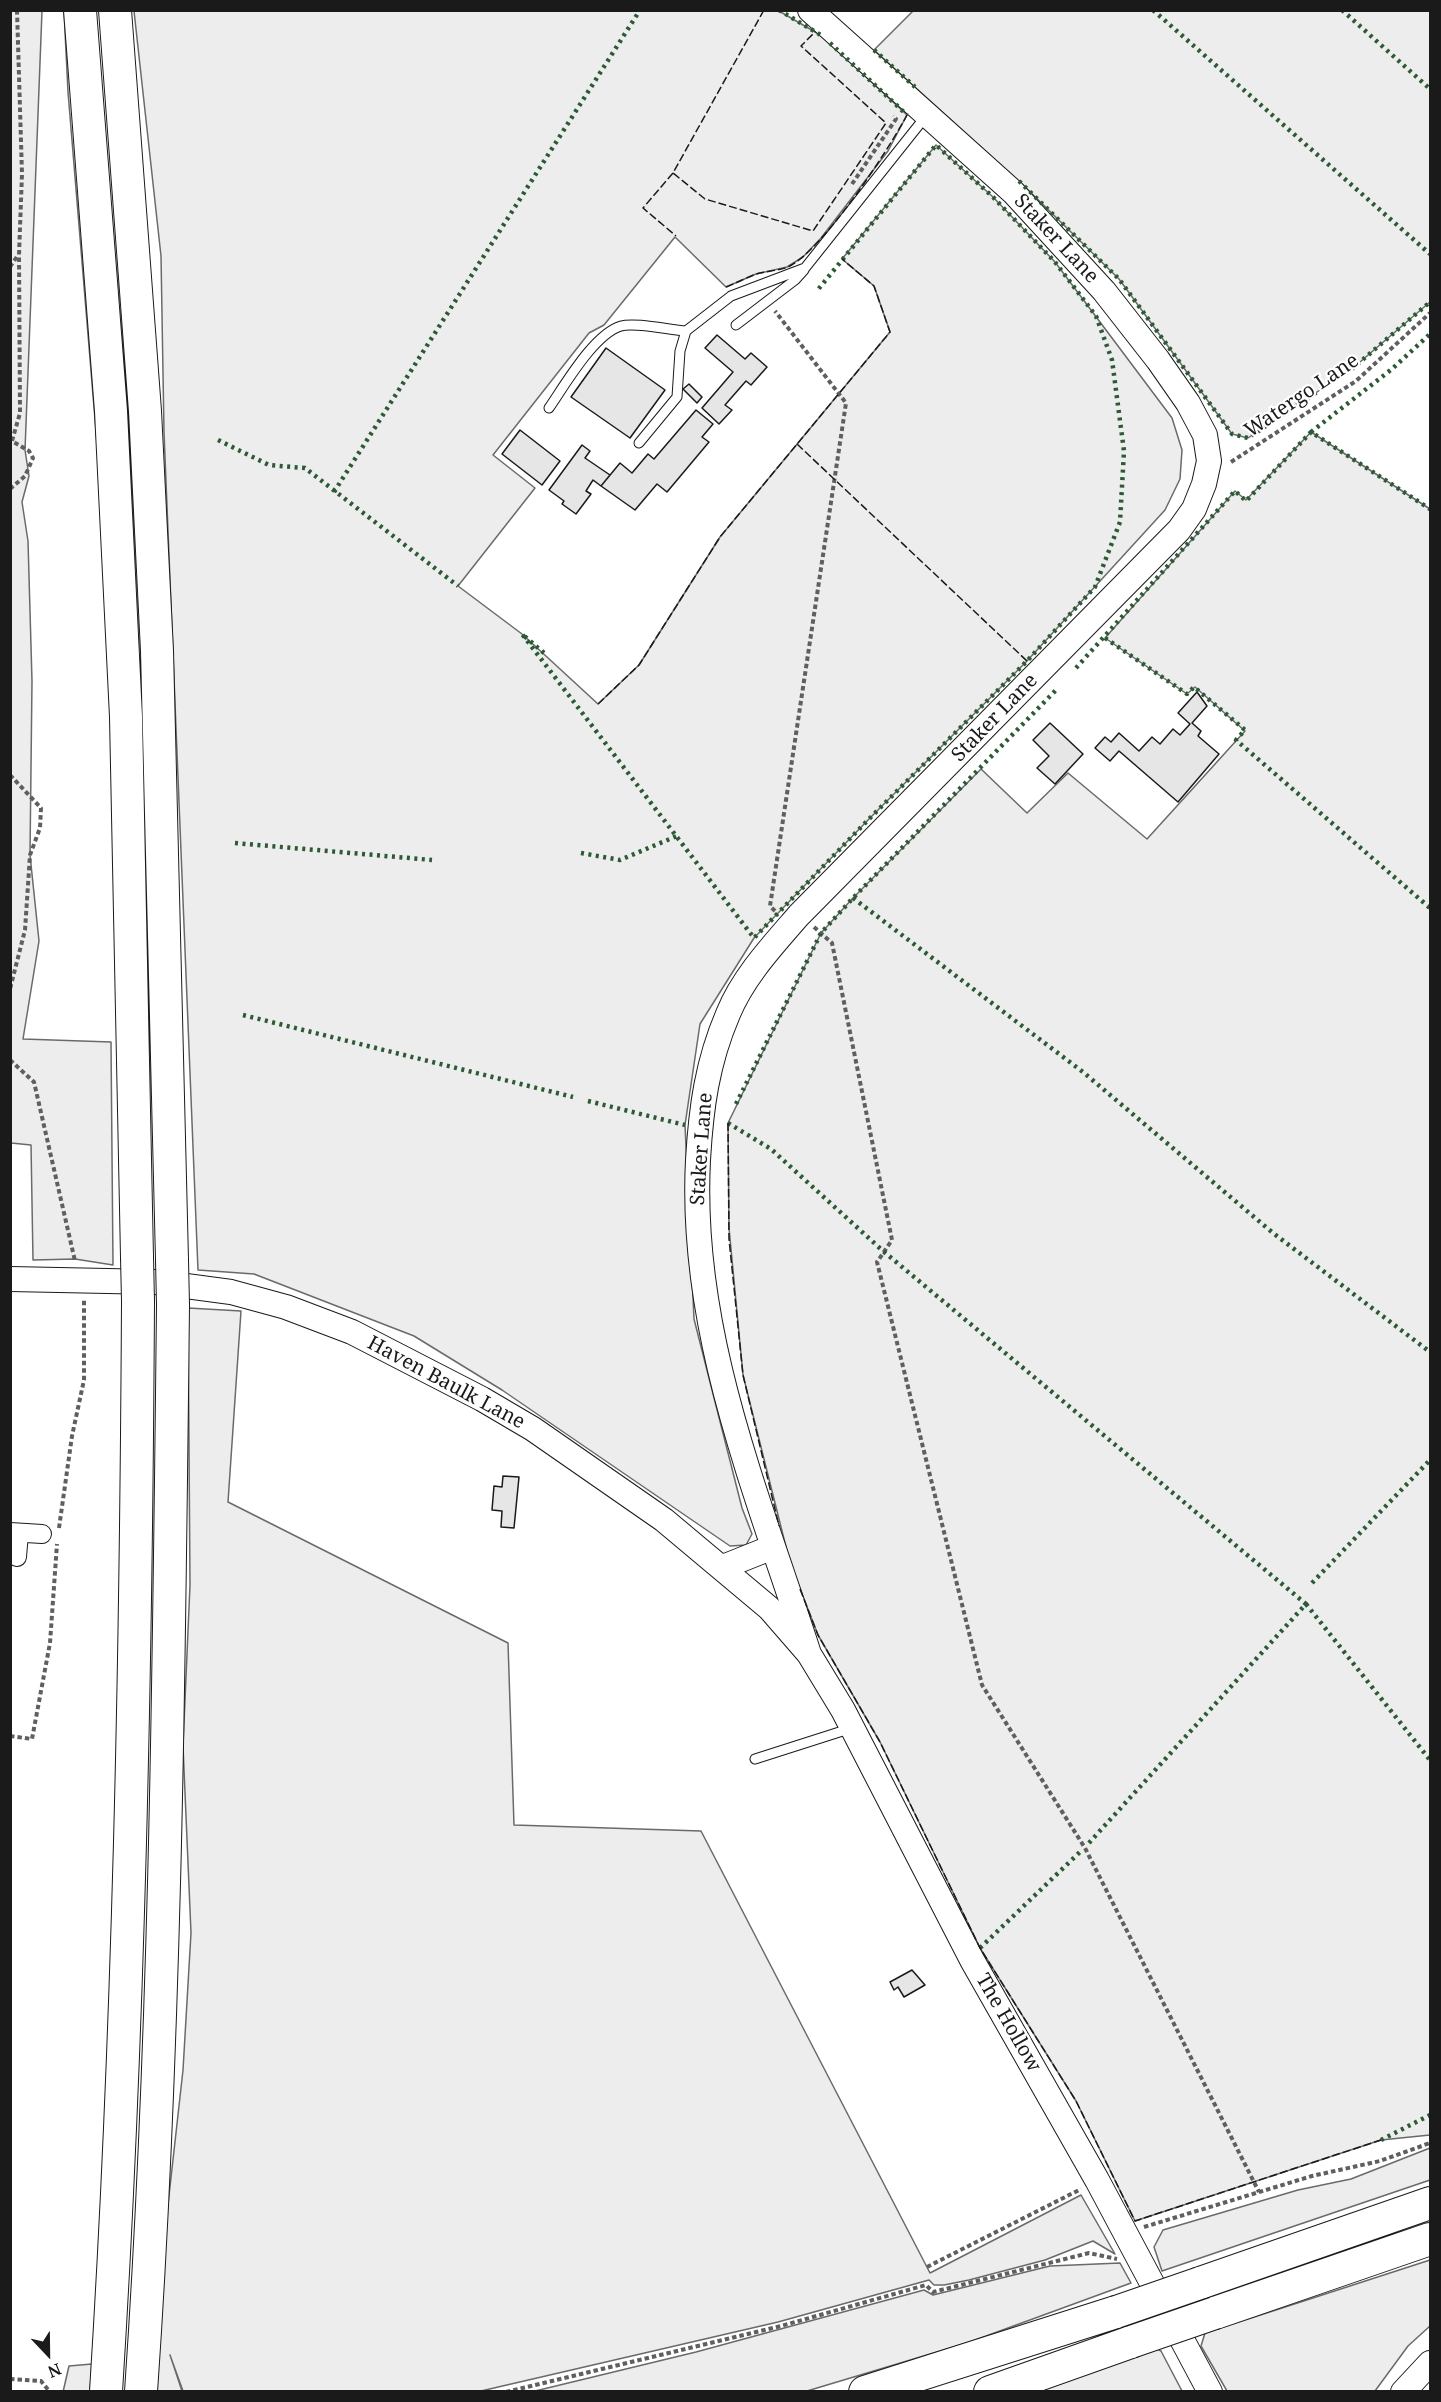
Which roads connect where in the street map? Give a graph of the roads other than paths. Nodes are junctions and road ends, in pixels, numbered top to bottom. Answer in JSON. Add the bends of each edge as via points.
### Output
{"nodes":[{"id":1,"x":80,"y":10,"type":"edge"},
{"id":2,"x":114,"y":10,"type":"edge"},
{"id":3,"x":810,"y":10,"type":"edge"},
{"id":4,"x":927,"y":114,"type":"junction"},
{"id":5,"x":805,"y":268,"type":"junction"},
{"id":6,"x":736,"y":325,"type":"dead end"},
{"id":7,"x":686,"y":332,"type":"junction"},
{"id":8,"x":549,"y":408,"type":"dead end"},
{"id":9,"x":639,"y":443,"type":"dead end"},
{"id":10,"x":10,"y":1278,"type":"edge"},
{"id":11,"x":15,"y":1533,"type":"edge"},
{"id":12,"x":42,"y":1534,"type":"dead end"},
{"id":13,"x":773,"y":1547,"type":"junction"},
{"id":14,"x":17,"y":1557,"type":"dead end"},
{"id":15,"x":723,"y":1567,"type":"junction"},
{"id":16,"x":809,"y":1654,"type":"junction"},
{"id":17,"x":852,"y":1728,"type":"junction"},
{"id":18,"x":755,"y":1759,"type":"dead end"},
{"id":19,"x":1431,"y":2203,"type":"edge"},
{"id":20,"x":1431,"y":2239,"type":"edge"},
{"id":21,"x":1431,"y":2363,"type":"edge"},
{"id":22,"x":106,"y":2391,"type":"edge"},
{"id":23,"x":141,"y":2391,"type":"edge"},
{"id":24,"x":865,"y":2391,"type":"edge"},
{"id":25,"x":990,"y":2391,"type":"edge"},
{"id":26,"x":1210,"y":2391,"type":"edge"},
{"id":27,"x":1403,"y":2391,"type":"edge"}],
"edges":[{"from":1,"to":22,"type":"highway","bridge":true,"via":[[111,411],[126,717],[138,1301],[131,1831],[121,2162]]},
{"from":2,"to":23,"type":"highway","bridge":true,"via":[[145,411],[157,651],[172,1260],[166,1818],[152,2239]]},
{"from":3,"to":4,"type":"street","name":"Staker Lane"},
{"from":4,"to":5,"type":"lane"},
{"from":4,"to":13,"type":"street","name":"Staker Lane","via":[[1013,192],[1104,291],[1188,403],[1205,435],[1209,461],[1194,509],[1179,530],[794,920],[760,960],[728,1012],[701,1106],[699,1252],[710,1331],[733,1426]]},
{"from":5,"to":6,"type":"lane"},
{"from":5,"to":7,"type":"lane","via":[[731,296]]},
{"from":7,"to":8,"type":"lane","via":[[623,325],[610,331],[594,346]]},
{"from":7,"to":9,"type":"lane","via":[[680,351],[676,397]]},
{"from":10,"to":15,"type":"street","name":"Haven Baulk Lane","via":[[156,1282],[231,1292],[286,1307],[352,1332],[533,1429],[664,1520]]},
{"from":11,"to":12,"type":"street"},
{"from":11,"to":14,"type":"street"},
{"from":13,"to":15,"type":"street"},
{"from":13,"to":16,"type":"street","name":"Staker Lane"},
{"from":15,"to":16,"type":"street","name":"Haven Baulk Lane","via":[[769,1608]]},
{"from":16,"to":17,"type":"street","name":"The Hollow"},
{"from":17,"to":18,"type":"lane"},
{"from":17,"to":26,"type":"street","name":"The Hollow","via":[[972,1960],[1097,2180]]},
{"from":19,"to":24,"type":"highway","bridge":true,"via":[[1116,2312]]},
{"from":20,"to":25,"type":"highway","bridge":true},
{"from":21,"to":27,"type":"street"}]}
